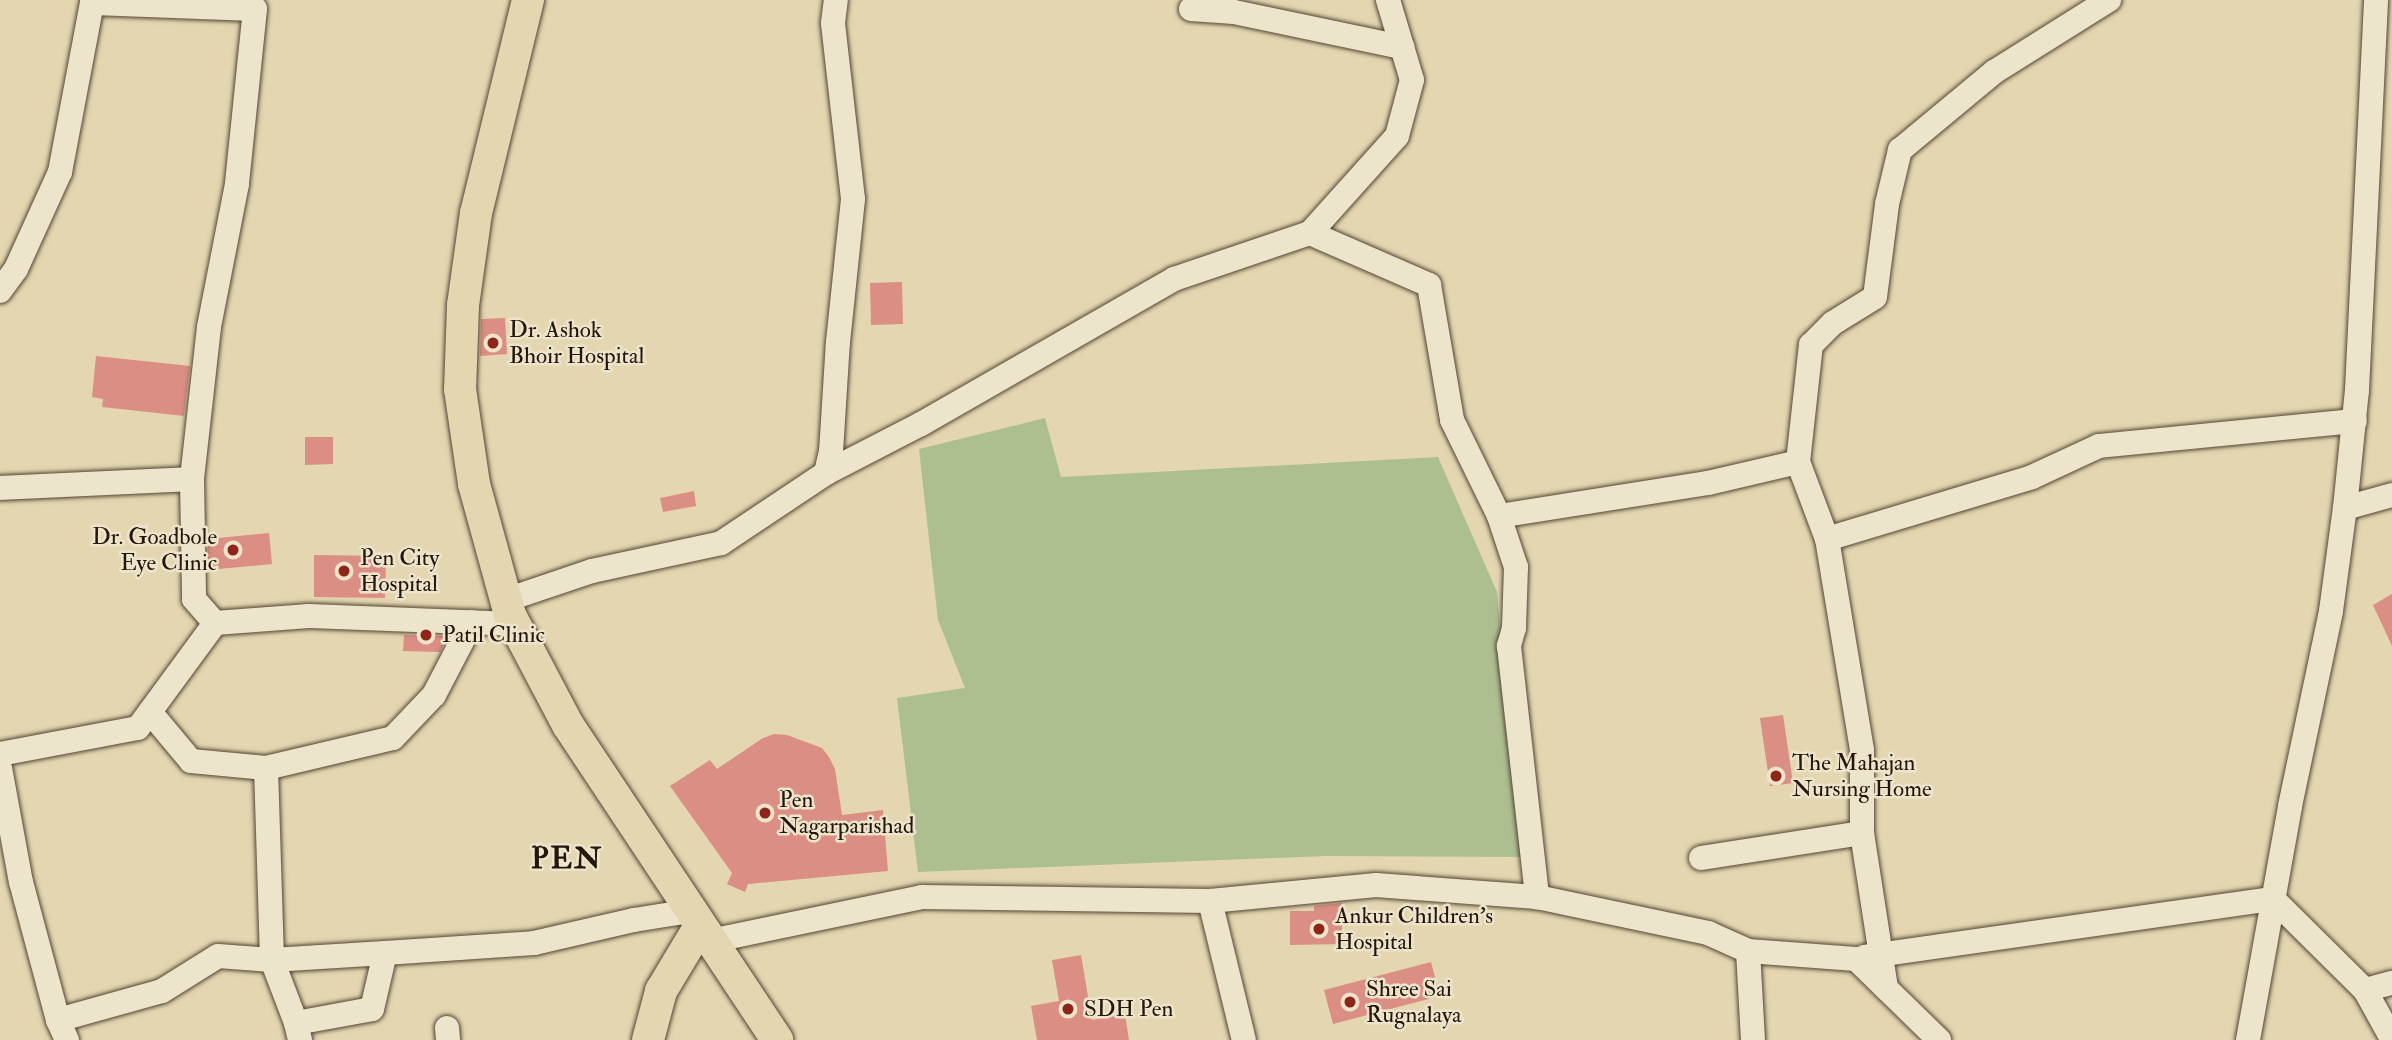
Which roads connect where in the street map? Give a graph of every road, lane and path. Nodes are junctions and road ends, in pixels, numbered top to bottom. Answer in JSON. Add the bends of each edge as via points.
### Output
{"nodes":[{"id":1,"x":528,"y":0,"type":"edge"},
{"id":2,"x":836,"y":0,"type":"edge"},
{"id":3,"x":1388,"y":0,"type":"edge"},
{"id":4,"x":2109,"y":0,"type":"edge"},
{"id":5,"x":2376,"y":0,"type":"edge"},
{"id":6,"x":92,"y":1,"type":"edge"},
{"id":7,"x":256,"y":4,"type":"edge"},
{"id":8,"x":1191,"y":9,"type":"dead end"},
{"id":9,"x":1402,"y":47,"type":"junction"},
{"id":10,"x":1310,"y":233,"type":"junction"},
{"id":11,"x":0,"y":291,"type":"edge"},
{"id":12,"x":2355,"y":421,"type":"junction"},
{"id":13,"x":1798,"y":462,"type":"junction"},
{"id":14,"x":826,"y":473,"type":"junction"},
{"id":15,"x":192,"y":479,"type":"junction"},
{"id":16,"x":0,"y":488,"type":"edge"},
{"id":17,"x":2392,"y":495,"type":"edge"},
{"id":18,"x":2345,"y":508,"type":"junction"},
{"id":19,"x":1499,"y":516,"type":"junction"},
{"id":20,"x":1827,"y":538,"type":"junction"},
{"id":21,"x":510,"y":612,"type":"junction"},
{"id":22,"x":472,"y":622,"type":"junction"},
{"id":23,"x":215,"y":623,"type":"junction"},
{"id":24,"x":150,"y":712,"type":"junction"},
{"id":25,"x":0,"y":754,"type":"edge"},
{"id":26,"x":0,"y":768,"type":"edge"},
{"id":27,"x":266,"y":768,"type":"junction"},
{"id":28,"x":1862,"y":833,"type":"junction"},
{"id":29,"x":1701,"y":858,"type":"dead end"},
{"id":30,"x":1536,"y":897,"type":"junction"},
{"id":31,"x":2273,"y":899,"type":"junction"},
{"id":32,"x":1210,"y":901,"type":"junction"},
{"id":33,"x":700,"y":926,"type":"junction"},
{"id":34,"x":1748,"y":951,"type":"junction"},
{"id":35,"x":385,"y":953,"type":"junction"},
{"id":36,"x":1868,"y":957,"type":"junction"},
{"id":37,"x":272,"y":960,"type":"junction"},
{"id":38,"x":2392,"y":983,"type":"edge"},
{"id":39,"x":2364,"y":990,"type":"junction"},
{"id":40,"x":62,"y":1030,"type":"edge"},
{"id":41,"x":298,"y":1032,"type":"edge"},
{"id":42,"x":2392,"y":1039,"type":"edge"},
{"id":43,"x":648,"y":1040,"type":"edge"},
{"id":44,"x":776,"y":1040,"type":"edge"},
{"id":45,"x":1244,"y":1040,"type":"edge"},
{"id":46,"x":1753,"y":1040,"type":"edge"},
{"id":47,"x":1939,"y":1040,"type":"edge"},
{"id":48,"x":2248,"y":1040,"type":"edge"}],
"edges":[{"from":1,"to":21,"type":"main road","via":[[475,213],[463,305],[460,377],[474,484]]},
{"from":2,"to":14,"type":"street","via":[[833,23],[853,200]]},
{"from":3,"to":9,"type":"street"},
{"from":4,"to":13,"type":"street","via":[[1994,72],[1900,150],[1887,204],[1875,297],[1833,323],[1811,345]]},
{"from":5,"to":12,"type":"street"},
{"from":6,"to":7,"type":"street"},
{"from":6,"to":11,"type":"street","via":[[60,172],[16,269]]},
{"from":7,"to":15,"type":"street","via":[[237,184],[209,327]]},
{"from":8,"to":9,"type":"street","via":[[1234,12]]},
{"from":9,"to":10,"type":"street","via":[[1412,80],[1397,136]]},
{"from":10,"to":14,"type":"street","via":[[1174,279]]},
{"from":10,"to":19,"type":"street","via":[[1429,285],[1452,420]]},
{"from":12,"to":18,"type":"street"},
{"from":12,"to":20,"type":"street","via":[[2099,446],[2032,477]]},
{"from":13,"to":19,"type":"street","via":[[1708,483]]},
{"from":13,"to":20,"type":"street"},
{"from":14,"to":21,"type":"street","via":[[722,543],[592,571]]},
{"from":15,"to":16,"type":"street"},
{"from":15,"to":23,"type":"street","via":[[194,599]]},
{"from":17,"to":18,"type":"street"},
{"from":18,"to":31,"type":"street","via":[[2331,611]]},
{"from":19,"to":30,"type":"street","via":[[1516,567],[1514,628],[1508,646]]},
{"from":20,"to":28,"type":"street","via":[[1862,750]]},
{"from":21,"to":22,"type":"street"},
{"from":21,"to":33,"type":"main road","via":[[568,725]]},
{"from":22,"to":23,"type":"street","via":[[309,616]]},
{"from":22,"to":27,"type":"street","via":[[434,695],[393,738]]},
{"from":23,"to":24,"type":"street"},
{"from":24,"to":25,"type":"street","via":[[138,729]]},
{"from":24,"to":27,"type":"street","via":[[191,761]]},
{"from":26,"to":40,"type":"street","via":[[21,882]]},
{"from":27,"to":37,"type":"street"},
{"from":28,"to":29,"type":"street"},
{"from":28,"to":36,"type":"street","via":[[1876,910]]},
{"from":30,"to":32,"type":"street","via":[[1376,885]]},
{"from":30,"to":34,"type":"street","via":[[1708,933]]},
{"from":31,"to":36,"type":"street"},
{"from":31,"to":39,"type":"street"},
{"from":31,"to":48,"type":"street"},
{"from":32,"to":33,"type":"street","via":[[922,897]]},
{"from":32,"to":45,"type":"street"},
{"from":33,"to":35,"type":"street","via":[[634,920],[534,943]]},
{"from":33,"to":43,"type":"main road","via":[[661,991]]},
{"from":33,"to":44,"type":"main road"},
{"from":34,"to":36,"type":"street"},
{"from":34,"to":46,"type":"street"},
{"from":35,"to":37,"type":"street"},
{"from":35,"to":41,"type":"street","via":[[372,1009]]},
{"from":36,"to":47,"type":"street","via":[[1886,988]]},
{"from":37,"to":40,"type":"street","via":[[218,956],[162,992]]},
{"from":37,"to":41,"type":"street"},
{"from":38,"to":39,"type":"street"},
{"from":39,"to":42,"type":"street"}]}
